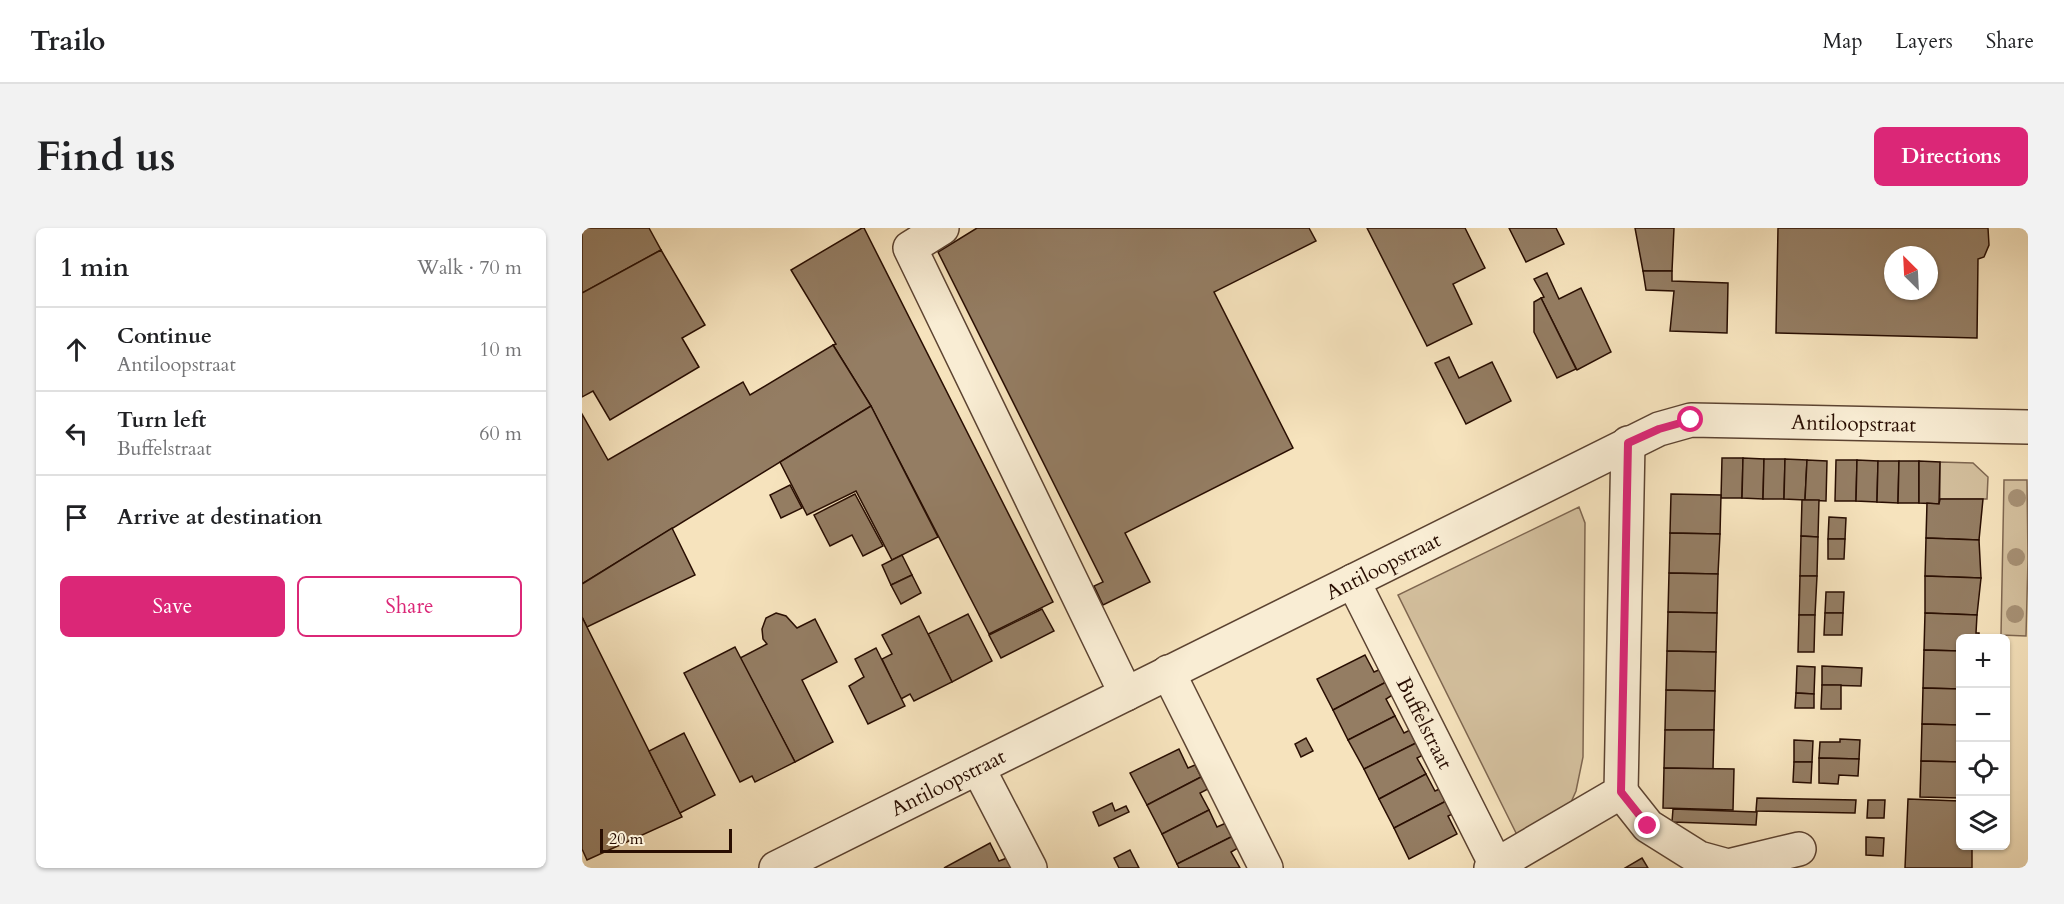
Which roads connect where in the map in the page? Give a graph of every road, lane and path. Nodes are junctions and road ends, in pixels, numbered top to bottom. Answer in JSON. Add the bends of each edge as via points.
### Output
{"nodes":[{"id":1,"x":942,"y":228,"type":"edge"},
{"id":2,"x":2028,"y":427,"type":"edge"},
{"id":3,"x":1628,"y":443,"type":"junction"},
{"id":4,"x":1353,"y":581,"type":"junction"},
{"id":5,"x":1168,"y":672,"type":"junction"},
{"id":6,"x":1126,"y":694,"type":"junction"},
{"id":7,"x":978,"y":768,"type":"junction"},
{"id":8,"x":1621,"y":792,"type":"junction"},
{"id":9,"x":1799,"y":849,"type":"dead end"},
{"id":10,"x":789,"y":865,"type":"edge"},
{"id":11,"x":1493,"y":866,"type":"edge"},
{"id":12,"x":1030,"y":868,"type":"edge"},
{"id":13,"x":1266,"y":868,"type":"edge"}],
"edges":[{"from":1,"to":6,"type":"street","via":[[910,248]]},
{"from":2,"to":3,"type":"street","name":"Antiloopstraat","via":[[1691,420]]},
{"from":3,"to":4,"type":"street","name":"Antiloopstraat"},
{"from":3,"to":8,"type":"street"},
{"from":4,"to":5,"type":"street","name":"Antiloopstraat"},
{"from":4,"to":11,"type":"street","name":"Buffelstraat"},
{"from":5,"to":6,"type":"street","name":"Antiloopstraat"},
{"from":5,"to":13,"type":"street"},
{"from":6,"to":7,"type":"street","name":"Antiloopstraat"},
{"from":7,"to":10,"type":"street","name":"Antiloopstraat"},
{"from":7,"to":12,"type":"street"},
{"from":8,"to":9,"type":"street","via":[[1648,826],[1699,858],[1728,866]]},
{"from":8,"to":11,"type":"street","name":"Buffelstraat"}]}
